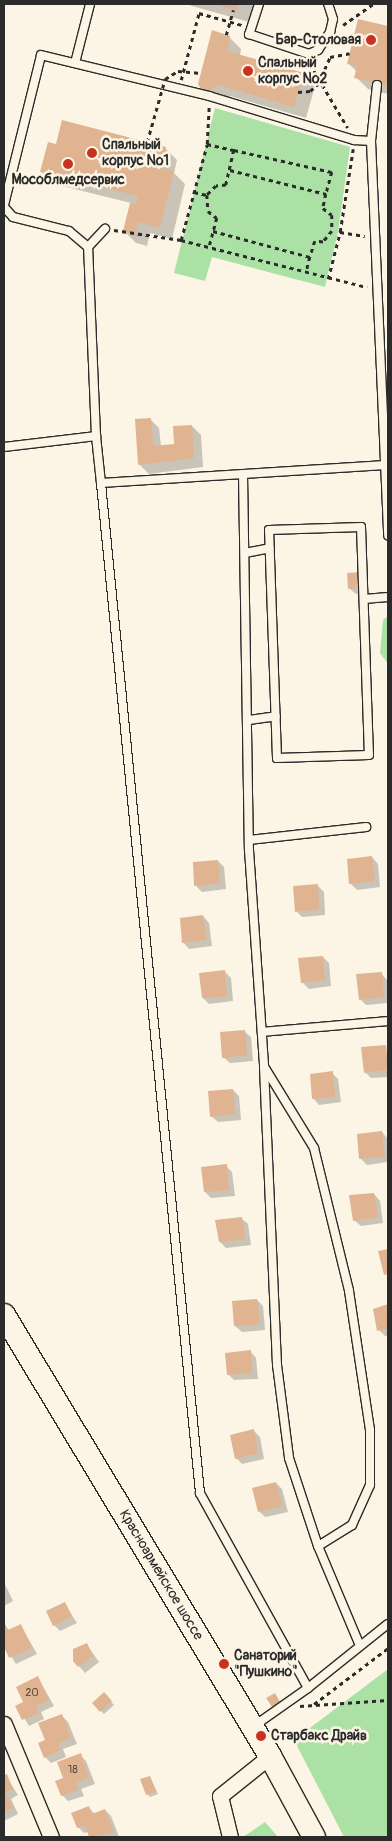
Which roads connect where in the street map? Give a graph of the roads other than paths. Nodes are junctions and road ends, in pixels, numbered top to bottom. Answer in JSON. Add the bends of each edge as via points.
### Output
{"nodes":[{"id":1,"x":90,"y":4,"type":"edge"},
{"id":2,"x":259,"y":4,"type":"edge"},
{"id":3,"x":328,"y":4,"type":"edge"},
{"id":4,"x":75,"y":63,"type":"junction"},
{"id":5,"x":376,"y":85,"type":"dead end"},
{"id":6,"x":371,"y":141,"type":"junction"},
{"id":7,"x":4,"y":206,"type":"edge"},
{"id":8,"x":105,"y":229,"type":"road end"},
{"id":9,"x":88,"y":248,"type":"junction"},
{"id":10,"x":96,"y":436,"type":"junction"},
{"id":11,"x":4,"y":446,"type":"edge"},
{"id":12,"x":385,"y":465,"type":"junction"},
{"id":13,"x":243,"y":474,"type":"junction"},
{"id":14,"x":387,"y":481,"type":"edge"},
{"id":15,"x":101,"y":483,"type":"junction"},
{"id":16,"x":388,"y":536,"type":"edge"},
{"id":17,"x":270,"y":548,"type":"junction"},
{"id":18,"x":245,"y":553,"type":"junction"},
{"id":19,"x":388,"y":597,"type":"edge"},
{"id":20,"x":364,"y":599,"type":"junction"},
{"id":21,"x":276,"y":716,"type":"junction"},
{"id":22,"x":249,"y":720,"type":"junction"},
{"id":23,"x":366,"y":827,"type":"dead end"},
{"id":24,"x":249,"y":840,"type":"junction"},
{"id":25,"x":388,"y":1021,"type":"edge"},
{"id":26,"x":262,"y":1032,"type":"junction"},
{"id":27,"x":264,"y":1068,"type":"junction"},
{"id":28,"x":4,"y":1315,"type":"edge"},
{"id":29,"x":318,"y":1546,"type":"junction"},
{"id":30,"x":388,"y":1624,"type":"edge"},
{"id":31,"x":360,"y":1646,"type":"junction"},
{"id":32,"x":308,"y":1688,"type":"junction"},
{"id":33,"x":4,"y":1724,"type":"edge"},
{"id":34,"x":252,"y":1727,"type":"junction"},
{"id":35,"x":270,"y":1756,"type":"junction"},
{"id":36,"x":51,"y":1837,"type":"edge"},
{"id":37,"x":230,"y":1837,"type":"edge"},
{"id":38,"x":314,"y":1837,"type":"edge"}],
"edges":[{"from":1,"to":4,"type":"lane"},
{"from":2,"to":3,"type":"lane","via":[[250,34],[309,54],[318,50],[330,32],[333,19]]},
{"from":4,"to":6,"type":"lane","via":[[209,96],[354,140]]},
{"from":4,"to":7,"type":"lane","via":[[41,55]]},
{"from":5,"to":6,"type":"lane"},
{"from":6,"to":12,"type":"lane"},
{"from":7,"to":9,"type":"lane","via":[[13,217],[70,231]]},
{"from":8,"to":9,"type":"lane"},
{"from":9,"to":10,"type":"lane"},
{"from":10,"to":11,"type":"lane"},
{"from":10,"to":15,"type":"lane"},
{"from":12,"to":13,"type":"lane"},
{"from":12,"to":14,"type":"lane"},
{"from":13,"to":15,"type":"lane"},
{"from":13,"to":18,"type":"lane"},
{"from":14,"to":16,"type":"lane"},
{"from":15,"to":32,"type":"lane","via":[[200,1493]]},
{"from":17,"to":18,"type":"lane"},
{"from":17,"to":20,"type":"lane","via":[[269,530],[361,527]]},
{"from":17,"to":21,"type":"lane"},
{"from":18,"to":22,"type":"lane"},
{"from":19,"to":20,"type":"lane"},
{"from":20,"to":21,"type":"lane","via":[[369,755],[278,758]]},
{"from":21,"to":22,"type":"lane"},
{"from":22,"to":24,"type":"lane"},
{"from":23,"to":24,"type":"lane"},
{"from":24,"to":26,"type":"lane"},
{"from":25,"to":26,"type":"lane"},
{"from":26,"to":27,"type":"lane"},
{"from":27,"to":29,"type":"lane","via":[[277,1365],[289,1458]]},
{"from":27,"to":29,"type":"lane","via":[[314,1148],[349,1291],[370,1430],[370,1485],[352,1525]]},
{"from":28,"to":34,"type":"main road","name":"Красноармейское шоссе"},
{"from":29,"to":31,"type":"lane"},
{"from":30,"to":31,"type":"lane"},
{"from":31,"to":32,"type":"lane"},
{"from":32,"to":34,"type":"lane"},
{"from":33,"to":36,"type":"street"},
{"from":34,"to":35,"type":"main road","name":"Красноармейское шоссе"},
{"from":35,"to":37,"type":"street","via":[[220,1796]]},
{"from":35,"to":38,"type":"main road","name":"Красноармейское шоссе"}]}
